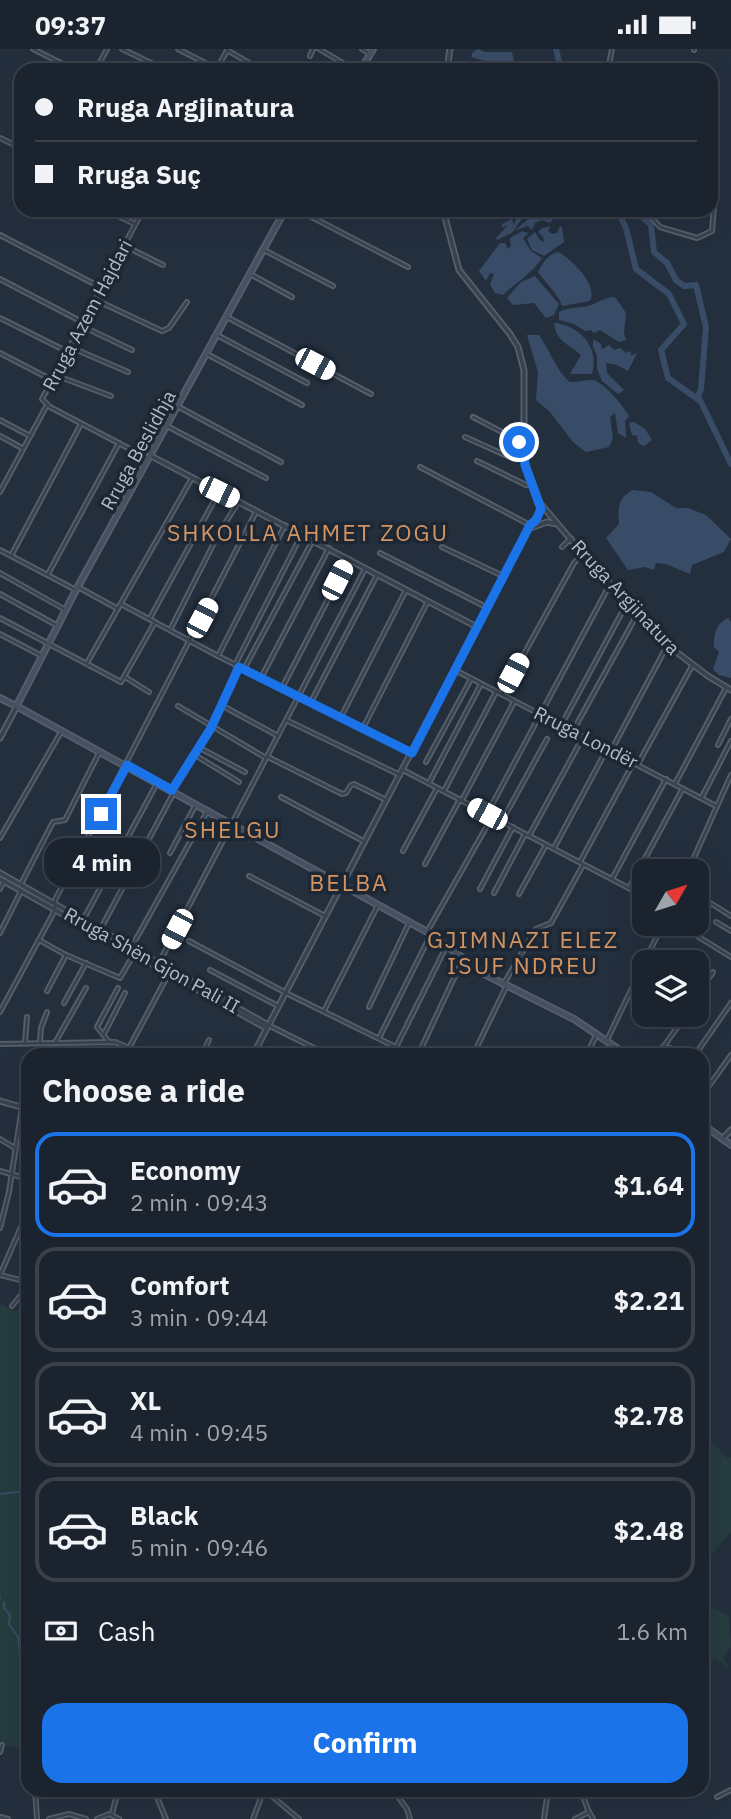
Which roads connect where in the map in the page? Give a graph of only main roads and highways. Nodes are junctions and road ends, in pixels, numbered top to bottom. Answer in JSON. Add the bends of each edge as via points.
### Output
{"nodes":[{"id":1,"x":281,"y":217,"type":"edge"},
{"id":2,"x":0,"y":698,"type":"edge"},
{"id":3,"x":17,"y":706,"type":"junction"},
{"id":4,"x":618,"y":1048,"type":"edge"},
{"id":5,"x":709,"y":1129,"type":"edge"},
{"id":6,"x":731,"y":1145,"type":"edge"}],
"edges":[{"from":1,"to":3,"type":"main road","name":"Rruga Beslidhja"},
{"from":2,"to":3,"type":"main road"},
{"from":3,"to":4,"type":"main road","via":[[429,933],[505,986],[562,1013]]},
{"from":5,"to":6,"type":"main road"}]}
